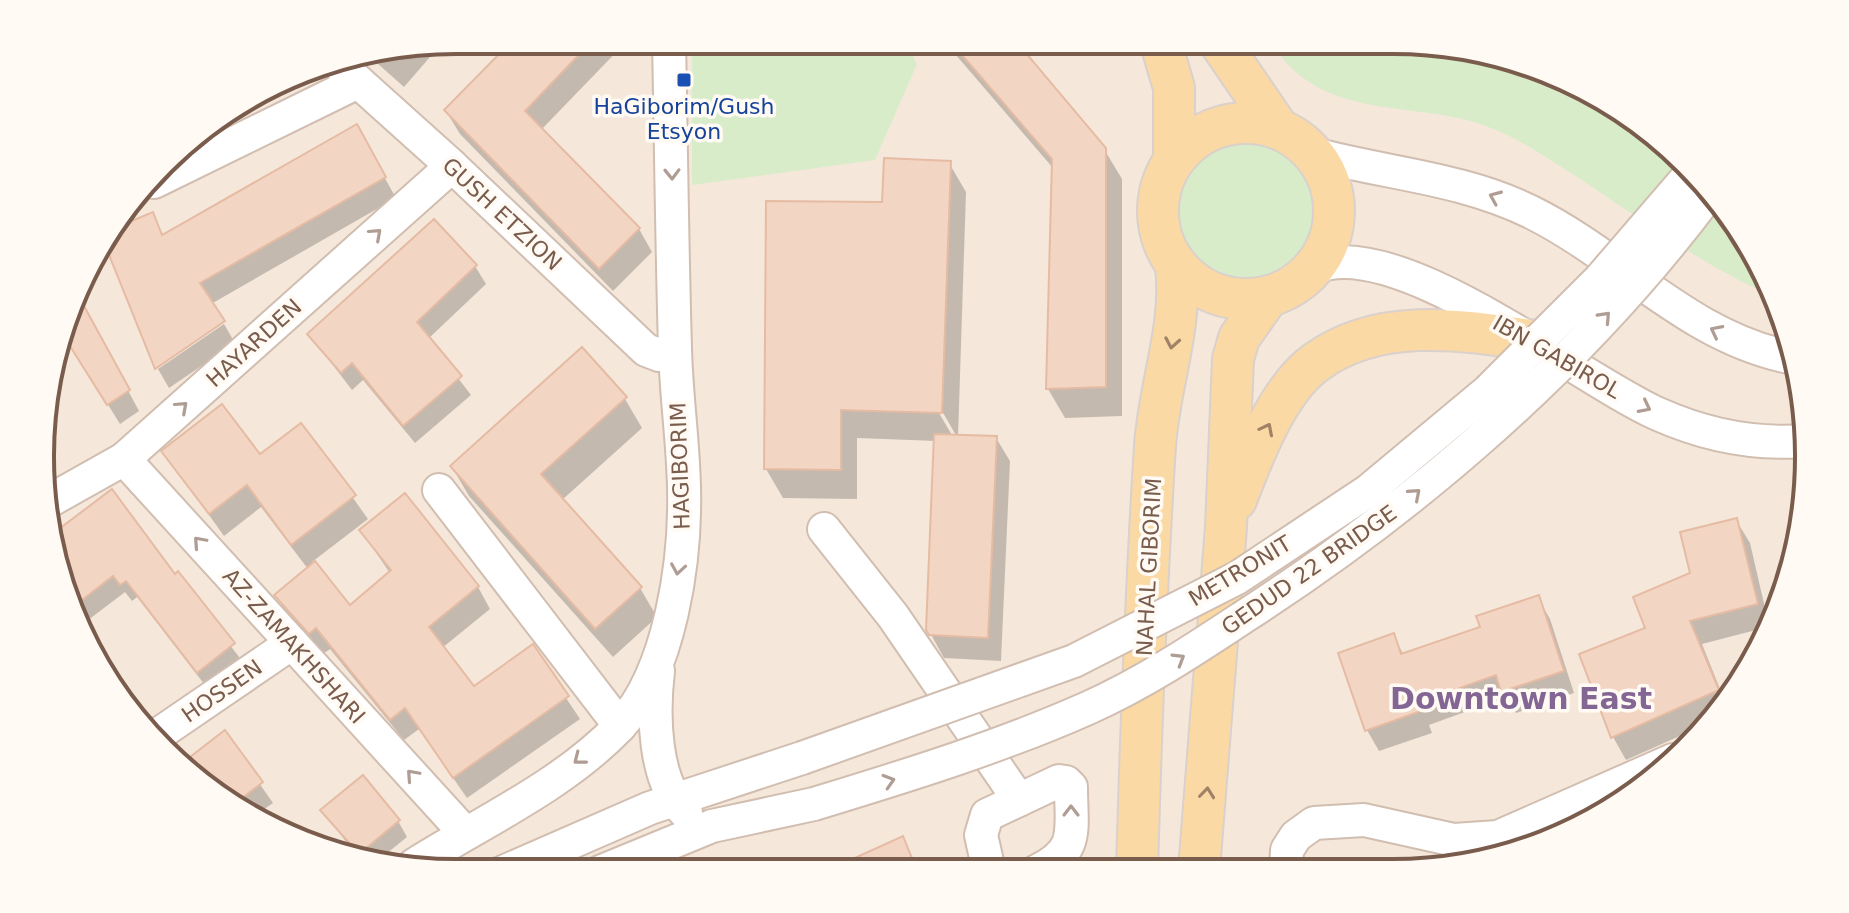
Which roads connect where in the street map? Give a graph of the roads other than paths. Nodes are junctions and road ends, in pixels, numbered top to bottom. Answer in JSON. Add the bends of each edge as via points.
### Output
{"nodes":[{"id":1,"x":669,"y":54,"type":"edge"},
{"id":2,"x":1164,"y":54,"type":"edge"},
{"id":3,"x":1228,"y":54,"type":"edge"},
{"id":4,"x":345,"y":70,"type":"edge"},
{"id":5,"x":358,"y":82,"type":"junction"},
{"id":6,"x":1278,"y":128,"type":"junction"},
{"id":7,"x":1314,"y":154,"type":"junction"},
{"id":8,"x":1174,"y":159,"type":"junction"},
{"id":9,"x":452,"y":166,"type":"junction"},
{"id":10,"x":170,"y":174,"type":"edge"},
{"id":11,"x":1685,"y":180,"type":"edge"},
{"id":12,"x":1703,"y":201,"type":"edge"},
{"id":13,"x":1176,"y":266,"type":"junction"},
{"id":14,"x":1314,"y":268,"type":"junction"},
{"id":15,"x":1268,"y":297,"type":"junction"},
{"id":16,"x":1529,"y":340,"type":"junction"},
{"id":17,"x":675,"y":352,"type":"junction"},
{"id":18,"x":1782,"y":355,"type":"edge"},
{"id":19,"x":1794,"y":441,"type":"edge"},
{"id":20,"x":124,"y":459,"type":"junction"},
{"id":21,"x":439,"y":490,"type":"dead end"},
{"id":22,"x":56,"y":497,"type":"edge"},
{"id":23,"x":1226,"y":527,"type":"junction"},
{"id":24,"x":824,"y":529,"type":"dead end"},
{"id":25,"x":292,"y":643,"type":"junction"},
{"id":26,"x":660,"y":655,"type":"junction"},
{"id":27,"x":620,"y":726,"type":"junction"},
{"id":28,"x":163,"y":731,"type":"edge"},
{"id":29,"x":1639,"y":775,"type":"edge"},
{"id":30,"x":674,"y":799,"type":"junction"},
{"id":31,"x":1019,"y":800,"type":"junction"},
{"id":32,"x":712,"y":826,"type":"junction"},
{"id":33,"x":465,"y":833,"type":"junction"},
{"id":34,"x":426,"y":858,"type":"edge"},
{"id":35,"x":534,"y":859,"type":"edge"},
{"id":36,"x":632,"y":859,"type":"edge"},
{"id":37,"x":987,"y":859,"type":"edge"},
{"id":38,"x":1060,"y":859,"type":"edge"},
{"id":39,"x":1137,"y":859,"type":"edge"},
{"id":40,"x":1200,"y":859,"type":"edge"},
{"id":41,"x":1286,"y":859,"type":"edge"}],
"edges":[{"from":1,"to":17,"type":"street","name":"HAGIBORIM","one_way":true},
{"from":2,"to":8,"type":"main road","via":[[1174,88]]},
{"from":3,"to":6,"type":"main road"},
{"from":4,"to":5,"type":"street","name":"GUSH ETZION"},
{"from":5,"to":9,"type":"street","name":"GUSH ETZION"},
{"from":5,"to":10,"type":"street"},
{"from":6,"to":7,"type":"main road"},
{"from":6,"to":8,"type":"main road","via":[[1230,124],[1206,132]]},
{"from":7,"to":14,"type":"main road","via":[[1331,185],[1334,220]]},
{"from":18,"to":7,"type":"street","one_way":true,"via":[[1687,316],[1533,213],[1450,182]]},
{"from":8,"to":13,"type":"main road","via":[[1161,189],[1158,221]]},
{"from":9,"to":17,"type":"street","name":"GUSH ETZION","via":[[646,350],[659,355]]},
{"from":20,"to":9,"type":"street","name":"HAYARDEN","one_way":true},
{"from":11,"to":30,"type":"street","name":"METRONIT","bridge":true,"via":[[1600,279],[1488,391],[1368,491],[1237,578],[1074,661]]},
{"from":32,"to":12,"type":"street","name":"GEDUD 22 BRIDGE","one_way":true,"bridge":true,"via":[[814,804],[914,774],[1090,707],[1180,659],[1396,511],[1492,428],[1634,286]]},
{"from":13,"to":15,"type":"main road","via":[[1195,284],[1218,295]]},
{"from":13,"to":39,"type":"main road","name":"NAHAL GIBORIM","one_way":true,"via":[[1177,316],[1156,441]]},
{"from":14,"to":15,"type":"main road","via":[[1293,286]]},
{"from":14,"to":16,"type":"street","name":"IBN GABIROL","via":[[1341,260],[1376,264],[1446,294]]},
{"from":15,"to":23,"type":"main road","via":[[1239,338],[1233,359]]},
{"from":16,"to":19,"type":"street","name":"IBN GABIROL","one_way":true,"via":[[1616,393],[1702,431],[1744,441]]},
{"from":23,"to":16,"type":"main road","one_way":true,"via":[[1280,404],[1313,364],[1360,339],[1413,330]]},
{"from":17,"to":26,"type":"street","name":"HAGIBORIM","one_way":true,"via":[[684,488],[682,546]]},
{"from":20,"to":22,"type":"street","name":"HAYARDEN"},
{"from":25,"to":20,"type":"street","name":"AZ-ZAMAKHSHARI","one_way":true},
{"from":21,"to":27,"type":"street"},
{"from":40,"to":23,"type":"main road","one_way":true},
{"from":24,"to":31,"type":"street","via":[[893,616]]},
{"from":25,"to":28,"type":"street","name":"HOSSEN"},
{"from":33,"to":25,"type":"street","name":"AZ-ZAMAKHSHARI","one_way":true},
{"from":26,"to":27,"type":"street","name":"HAGIBORIM"},
{"from":26,"to":30,"type":"street","via":[[657,727]]},
{"from":27,"to":33,"type":"street","name":"HAGIBORIM","one_way":true,"via":[[558,776]]},
{"from":29,"to":41,"type":"street","via":[[1498,837],[1454,840],[1364,820],[1314,823],[1296,836]]},
{"from":30,"to":32,"type":"street","via":[[690,817]]},
{"from":30,"to":35,"type":"street","name":"METRONIT"},
{"from":31,"to":37,"type":"street","via":[[987,815],[982,826]]},
{"from":38,"to":31,"type":"street","one_way":true,"via":[[1068,848],[1071,787],[1059,781]]},
{"from":32,"to":36,"type":"street"},
{"from":33,"to":34,"type":"street","name":"HAGIBORIM"}]}
